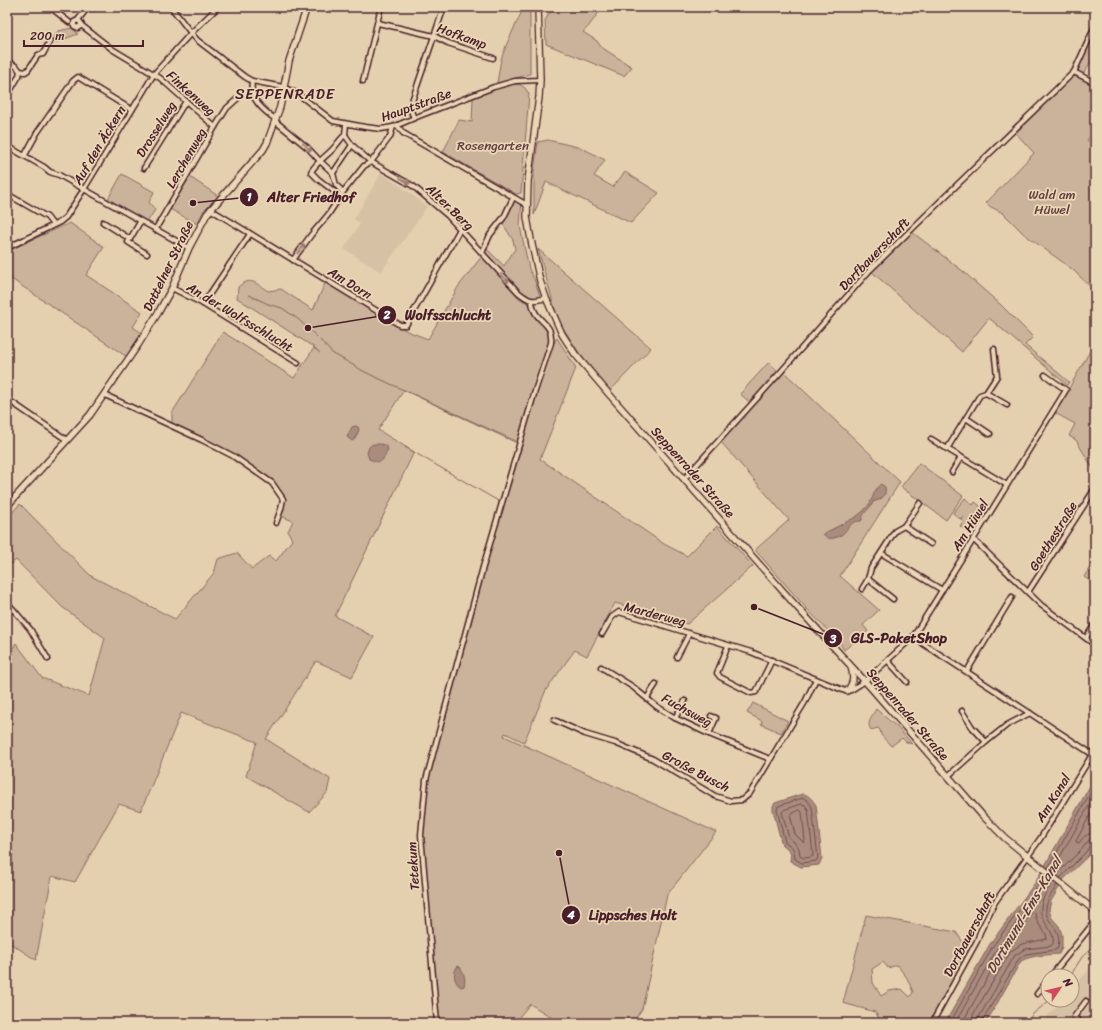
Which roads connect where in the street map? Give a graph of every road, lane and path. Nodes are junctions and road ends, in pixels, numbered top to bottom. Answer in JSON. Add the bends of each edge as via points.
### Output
{"nodes":[{"id":1,"x":50,"y":7,"type":"edge"},
{"id":2,"x":88,"y":7,"type":"edge"},
{"id":3,"x":172,"y":7,"type":"edge"},
{"id":4,"x":218,"y":7,"type":"edge"},
{"id":5,"x":307,"y":7,"type":"edge"},
{"id":6,"x":381,"y":7,"type":"edge"},
{"id":7,"x":444,"y":7,"type":"edge"},
{"id":8,"x":538,"y":7,"type":"edge"},
{"id":9,"x":78,"y":20,"type":"junction"},
{"id":10,"x":69,"y":22,"type":"dead end"},
{"id":11,"x":378,"y":23,"type":"junction"},
{"id":12,"x":81,"y":25,"type":"junction"},
{"id":13,"x":1095,"y":26,"type":"edge"},
{"id":14,"x":191,"y":33,"type":"junction"},
{"id":15,"x":434,"y":36,"type":"junction"},
{"id":16,"x":50,"y":41,"type":"dead end"},
{"id":17,"x":493,"y":58,"type":"dead end"},
{"id":18,"x":7,"y":61,"type":"edge"},
{"id":19,"x":20,"y":71,"type":"junction"},
{"id":20,"x":1074,"y":72,"type":"junction"},
{"id":21,"x":154,"y":74,"type":"junction"},
{"id":22,"x":540,"y":80,"type":"junction"},
{"id":23,"x":252,"y":81,"type":"junction"},
{"id":24,"x":363,"y":81,"type":"dead end"},
{"id":25,"x":1095,"y":83,"type":"edge"},
{"id":26,"x":283,"y":88,"type":"junction"},
{"id":27,"x":7,"y":96,"type":"edge"},
{"id":28,"x":237,"y":98,"type":"dead end"},
{"id":29,"x":186,"y":101,"type":"junction"},
{"id":30,"x":132,"y":110,"type":"junction"},
{"id":31,"x":414,"y":118,"type":"junction"},
{"id":32,"x":275,"y":120,"type":"junction"},
{"id":33,"x":346,"y":124,"type":"junction"},
{"id":34,"x":395,"y":126,"type":"junction"},
{"id":35,"x":215,"y":127,"type":"junction"},
{"id":36,"x":345,"y":135,"type":"junction"},
{"id":37,"x":352,"y":145,"type":"junction"},
{"id":38,"x":7,"y":146,"type":"edge"},
{"id":39,"x":24,"y":155,"type":"junction"},
{"id":40,"x":320,"y":161,"type":"junction"},
{"id":41,"x":371,"y":162,"type":"junction"},
{"id":42,"x":144,"y":168,"type":"dead end"},
{"id":43,"x":333,"y":173,"type":"junction"},
{"id":44,"x":84,"y":189,"type":"junction"},
{"id":45,"x":7,"y":194,"type":"edge"},
{"id":46,"x":342,"y":194,"type":"junction"},
{"id":47,"x":513,"y":198,"type":"junction"},
{"id":48,"x":525,"y":204,"type":"junction"},
{"id":49,"x":210,"y":209,"type":"junction"},
{"id":50,"x":103,"y":222,"type":"dead end"},
{"id":51,"x":140,"y":222,"type":"junction"},
{"id":52,"x":53,"y":225,"type":"junction"},
{"id":53,"x":460,"y":229,"type":"junction"},
{"id":54,"x":155,"y":230,"type":"junction"},
{"id":55,"x":250,"y":234,"type":"junction"},
{"id":56,"x":130,"y":239,"type":"junction"},
{"id":57,"x":7,"y":248,"type":"edge"},
{"id":58,"x":189,"y":248,"type":"junction"},
{"id":59,"x":482,"y":253,"type":"junction"},
{"id":60,"x":147,"y":254,"type":"dead end"},
{"id":61,"x":293,"y":260,"type":"junction"},
{"id":62,"x":172,"y":288,"type":"junction"},
{"id":63,"x":546,"y":298,"type":"junction"},
{"id":64,"x":532,"y":301,"type":"junction"},
{"id":65,"x":203,"y":304,"type":"junction"},
{"id":66,"x":994,"y":349,"type":"dead end"},
{"id":67,"x":298,"y":363,"type":"dead end"},
{"id":68,"x":1045,"y":375,"type":"dead end"},
{"id":69,"x":986,"y":393,"type":"junction"},
{"id":70,"x":105,"y":394,"type":"junction"},
{"id":71,"x":7,"y":399,"type":"edge"},
{"id":72,"x":1007,"y":406,"type":"dead end"},
{"id":73,"x":966,"y":418,"type":"junction"},
{"id":74,"x":990,"y":434,"type":"dead end"},
{"id":75,"x":931,"y":439,"type":"dead end"},
{"id":76,"x":67,"y":440,"type":"junction"},
{"id":77,"x":947,"y":448,"type":"junction"},
{"id":78,"x":961,"y":457,"type":"junction"},
{"id":79,"x":952,"y":472,"type":"dead end"},
{"id":80,"x":684,"y":479,"type":"junction"},
{"id":81,"x":1007,"y":485,"type":"junction"},
{"id":82,"x":1094,"y":490,"type":"dead end"},
{"id":83,"x":920,"y":503,"type":"dead end"},
{"id":84,"x":7,"y":506,"type":"edge"},
{"id":85,"x":276,"y":523,"type":"dead end"},
{"id":86,"x":904,"y":526,"type":"junction"},
{"id":87,"x":973,"y":539,"type":"junction"},
{"id":88,"x":931,"y":544,"type":"dead end"},
{"id":89,"x":880,"y":553,"type":"junction"},
{"id":90,"x":868,"y":579,"type":"junction"},
{"id":91,"x":862,"y":589,"type":"dead end"},
{"id":92,"x":942,"y":590,"type":"junction"},
{"id":93,"x":1028,"y":592,"type":"junction"},
{"id":94,"x":1012,"y":597,"type":"dead end"},
{"id":95,"x":893,"y":598,"type":"dead end"},
{"id":96,"x":7,"y":602,"type":"edge"},
{"id":97,"x":1095,"y":624,"type":"edge"},
{"id":98,"x":602,"y":634,"type":"dead end"},
{"id":99,"x":690,"y":634,"type":"junction"},
{"id":100,"x":913,"y":637,"type":"junction"},
{"id":101,"x":1086,"y":638,"type":"junction"},
{"id":102,"x":1095,"y":645,"type":"edge"},
{"id":103,"x":728,"y":646,"type":"junction"},
{"id":104,"x":677,"y":656,"type":"dead end"},
{"id":105,"x":48,"y":659,"type":"dead end"},
{"id":106,"x":772,"y":660,"type":"junction"},
{"id":107,"x":888,"y":661,"type":"junction"},
{"id":108,"x":850,"y":665,"type":"junction"},
{"id":109,"x":601,"y":667,"type":"dead end"},
{"id":110,"x":966,"y":671,"type":"junction"},
{"id":111,"x":816,"y":679,"type":"junction"},
{"id":112,"x":865,"y":681,"type":"junction"},
{"id":113,"x":907,"y":682,"type":"dead end"},
{"id":114,"x":656,"y":684,"type":"dead end"},
{"id":115,"x":847,"y":691,"type":"junction"},
{"id":116,"x":647,"y":698,"type":"junction"},
{"id":117,"x":685,"y":701,"type":"dead end"},
{"id":118,"x":962,"y":711,"type":"dead end"},
{"id":119,"x":1030,"y":713,"type":"junction"},
{"id":120,"x":711,"y":716,"type":"dead end"},
{"id":121,"x":675,"y":718,"type":"junction"},
{"id":122,"x":554,"y":720,"type":"dead end"},
{"id":123,"x":709,"y":734,"type":"junction"},
{"id":124,"x":986,"y":742,"type":"junction"},
{"id":125,"x":1095,"y":750,"type":"edge"},
{"id":126,"x":1092,"y":754,"type":"junction"},
{"id":127,"x":770,"y":759,"type":"junction"},
{"id":128,"x":948,"y":776,"type":"junction"},
{"id":129,"x":1027,"y":857,"type":"junction"},
{"id":130,"x":1095,"y":911,"type":"edge"},
{"id":131,"x":1095,"y":921,"type":"edge"},
{"id":132,"x":1057,"y":968,"type":"edge"},
{"id":133,"x":1040,"y":990,"type":"edge"},
{"id":134,"x":1037,"y":994,"type":"dead end"},
{"id":135,"x":1086,"y":1002,"type":"dead end"},
{"id":136,"x":437,"y":1023,"type":"edge"},
{"id":137,"x":932,"y":1023,"type":"edge"},
{"id":138,"x":1082,"y":1023,"type":"edge"}],
"edges":[{"from":1,"to":10,"type":"street"},
{"from":2,"to":9,"type":"street"},
{"from":3,"to":14,"type":"street"},
{"from":4,"to":14,"type":"street","name":"Auf den Äckern"},
{"from":5,"to":26,"type":"main road","name":"Dattelner Straße","via":[[288,61]]},
{"from":6,"to":11,"type":"street"},
{"from":7,"to":15,"type":"street"},
{"from":8,"to":22,"type":"main road","name":"Seppenrader Straße"},
{"from":9,"to":12,"type":"street"},
{"from":9,"to":12,"type":"street","via":[[75,20],[74,26],[78,28]]},
{"from":11,"to":15,"type":"street","name":"Hofkamp"},
{"from":11,"to":24,"type":"street"},
{"from":12,"to":21,"type":"street","name":"Finkenweg","via":[[112,49]]},
{"from":13,"to":20,"type":"street"},
{"from":14,"to":21,"type":"street","name":"Auf den Äckern"},
{"from":14,"to":23,"type":"street"},
{"from":15,"to":17,"type":"street","name":"Hofkamp"},
{"from":15,"to":31,"type":"street","via":[[411,104]]},
{"from":16,"to":19,"type":"street","via":[[43,54],[38,55],[26,72]]},
{"from":18,"to":19,"type":"street"},
{"from":19,"to":27,"type":"street"},
{"from":20,"to":25,"type":"street"},
{"from":20,"to":80,"type":"street","name":"Dorfbauerschaft","via":[[870,270]]},
{"from":21,"to":29,"type":"street","name":"Finkenweg"},
{"from":21,"to":30,"type":"street","name":"Auf den Äckern"},
{"from":22,"to":31,"type":"street","name":"Hauptstraße","via":[[515,81],[494,87]]},
{"from":22,"to":48,"type":"main road","name":"Seppenrader Straße"},
{"from":23,"to":26,"type":"street","name":"Hauptstraße"},
{"from":23,"to":32,"type":"street","via":[[251,90],[254,98]]},
{"from":26,"to":32,"type":"main road","name":"Dattelner Straße"},
{"from":26,"to":33,"type":"street","name":"Hauptstraße","via":[[298,94],[333,121]]},
{"from":28,"to":35,"type":"street","name":"Lerchenweg"},
{"from":29,"to":35,"type":"street","name":"Finkenweg"},
{"from":29,"to":42,"type":"street","name":"Drosselweg"},
{"from":30,"to":39,"type":"street","via":[[78,77],[73,80]]},
{"from":30,"to":44,"type":"street","name":"Auf den Äckern"},
{"from":31,"to":34,"type":"street","name":"Hauptstraße"},
{"from":32,"to":40,"type":"street","one_way":true},
{"from":32,"to":49,"type":"main road","name":"Dattelner Straße","via":[[263,150]]},
{"from":33,"to":34,"type":"street","name":"Hauptstraße","via":[[381,129]]},
{"from":33,"to":36,"type":"street"},
{"from":34,"to":41,"type":"street"},
{"from":34,"to":47,"type":"street"},
{"from":35,"to":54,"type":"street","name":"Lerchenweg"},
{"from":36,"to":37,"type":"street","name":"Alter Berg"},
{"from":36,"to":40,"type":"street"},
{"from":37,"to":41,"type":"street","name":"Alter Berg"},
{"from":37,"to":43,"type":"street"},
{"from":38,"to":39,"type":"street"},
{"from":39,"to":44,"type":"street"},
{"from":40,"to":43,"type":"street"},
{"from":40,"to":46,"type":"street","via":[[312,173]]},
{"from":41,"to":46,"type":"street","via":[[364,166]]},
{"from":41,"to":53,"type":"street","name":"Alter Berg","one_way":true,"via":[[413,186]]},
{"from":43,"to":46,"type":"street"},
{"from":44,"to":51,"type":"street"},
{"from":44,"to":52,"type":"street","name":"Auf den Äckern","via":[[66,217]]},
{"from":45,"to":52,"type":"street","via":[[47,217]]},
{"from":61,"to":46,"type":"street","one_way":true},
{"from":47,"to":48,"type":"street"},
{"from":47,"to":59,"type":"street"},
{"from":48,"to":63,"type":"main road","name":"Seppenrader Straße","via":[[540,281]]},
{"from":49,"to":55,"type":"street"},
{"from":49,"to":58,"type":"main road","name":"Dattelner Straße"},
{"from":50,"to":56,"type":"street"},
{"from":51,"to":54,"type":"street"},
{"from":51,"to":56,"type":"street"},
{"from":52,"to":57,"type":"street","name":"Auf den Äckern"},
{"from":53,"to":59,"type":"street","name":"Alter Berg"},
{"from":53,"to":61,"type":"street","name":"Am Dorn","via":[[406,325],[400,325]]},
{"from":54,"to":58,"type":"street"},
{"from":55,"to":61,"type":"street"},
{"from":55,"to":65,"type":"street"},
{"from":56,"to":60,"type":"street","via":[[128,242]]},
{"from":58,"to":62,"type":"main road","name":"Dattelner Straße"},
{"from":59,"to":64,"type":"street","name":"Alter Berg","one_way":true,"via":[[518,292]]},
{"from":62,"to":65,"type":"street","name":"An der Wolfsschlucht"},
{"from":62,"to":70,"type":"main road","name":"Dattelner Straße"},
{"from":63,"to":64,"type":"street"},
{"from":63,"to":80,"type":"main road","name":"Seppenrader Straße","via":[[562,334],[575,354]]},
{"from":64,"to":136,"type":"street","name":"Tetekum","via":[[536,314],[550,332],[551,343],[483,567],[426,780],[421,835]]},
{"from":65,"to":67,"type":"street","name":"An der Wolfsschlucht"},
{"from":66,"to":69,"type":"street","via":[[997,376]]},
{"from":68,"to":81,"type":"street","name":"Am Hüwel","via":[[1066,390]]},
{"from":69,"to":72,"type":"street"},
{"from":69,"to":73,"type":"street","via":[[980,395]]},
{"from":70,"to":76,"type":"main road","name":"Dattelner Straße"},
{"from":70,"to":85,"type":"street","via":[[233,456],[259,473],[272,483],[282,499]]},
{"from":71,"to":76,"type":"street"},
{"from":73,"to":74,"type":"street"},
{"from":73,"to":77,"type":"street"},
{"from":75,"to":77,"type":"street"},
{"from":76,"to":84,"type":"main road","name":"Dattelner Straße"},
{"from":77,"to":78,"type":"street"},
{"from":78,"to":79,"type":"street"},
{"from":78,"to":81,"type":"street"},
{"from":80,"to":108,"type":"main road","name":"Seppenrader Straße"},
{"from":81,"to":87,"type":"street","name":"Am Hüwel"},
{"from":82,"to":93,"type":"street","name":"Goethestraße"},
{"from":83,"to":86,"type":"street"},
{"from":86,"to":88,"type":"street"},
{"from":86,"to":89,"type":"street","via":[[896,531]]},
{"from":87,"to":92,"type":"street","name":"Am Hüwel"},
{"from":87,"to":93,"type":"street"},
{"from":89,"to":90,"type":"street"},
{"from":89,"to":92,"type":"street"},
{"from":90,"to":91,"type":"street"},
{"from":90,"to":95,"type":"street"},
{"from":92,"to":100,"type":"street","name":"Am Hüwel"},
{"from":93,"to":101,"type":"street"},
{"from":94,"to":110,"type":"street"},
{"from":96,"to":105,"type":"street","via":[[30,629]]},
{"from":97,"to":101,"type":"street"},
{"from":98,"to":99,"type":"street","name":"Marderweg","via":[[612,616],[619,612]]},
{"from":99,"to":103,"type":"street","name":"Marderweg"},
{"from":99,"to":104,"type":"street","name":"Marderweg"},
{"from":100,"to":107,"type":"street","name":"Am Hüwel"},
{"from":100,"to":110,"type":"street"},
{"from":101,"to":102,"type":"street"},
{"from":103,"to":106,"type":"street","name":"Marderweg"},
{"from":103,"to":106,"type":"street","via":[[717,673],[751,693],[756,692]]},
{"from":106,"to":111,"type":"street","name":"Marderweg"},
{"from":107,"to":112,"type":"street","name":"Am Hüwel"},
{"from":107,"to":113,"type":"street"},
{"from":108,"to":112,"type":"main road","name":"Seppenrader Straße"},
{"from":108,"to":115,"type":"main road","via":[[853,680]]},
{"from":109,"to":116,"type":"street","name":"Fuchsweg"},
{"from":110,"to":119,"type":"street"},
{"from":111,"to":115,"type":"street","name":"Marderweg"},
{"from":111,"to":127,"type":"street","name":"Große Busch","via":[[806,702]]},
{"from":112,"to":115,"type":"street"},
{"from":112,"to":128,"type":"main road","name":"Seppenrader Straße"},
{"from":114,"to":116,"type":"street"},
{"from":116,"to":121,"type":"street","name":"Fuchsweg"},
{"from":117,"to":121,"type":"street"},
{"from":118,"to":124,"type":"street"},
{"from":119,"to":124,"type":"street","via":[[1008,725]]},
{"from":119,"to":126,"type":"street"},
{"from":120,"to":123,"type":"street","via":[[716,718]]},
{"from":121,"to":123,"type":"street","name":"Fuchsweg"},
{"from":122,"to":127,"type":"street","name":"Große Busch","via":[[653,759],[715,796],[731,801],[742,800],[750,793]]},
{"from":123,"to":127,"type":"street","name":"Fuchsweg"},
{"from":124,"to":128,"type":"street"},
{"from":125,"to":126,"type":"street","name":"Am Kanal"},
{"from":126,"to":129,"type":"street","name":"Am Kanal"},
{"from":128,"to":129,"type":"main road","name":"Seppenrader Straße","via":[[982,815]]},
{"from":129,"to":130,"type":"main road","name":"Seppenrader Straße"},
{"from":129,"to":137,"type":"street","name":"Dorfbauerschaft","via":[[995,902],[977,941]]},
{"from":131,"to":132,"type":"street"},
{"from":133,"to":134,"type":"street"},
{"from":135,"to":138,"type":"street","via":[[1074,1017]]}]}
